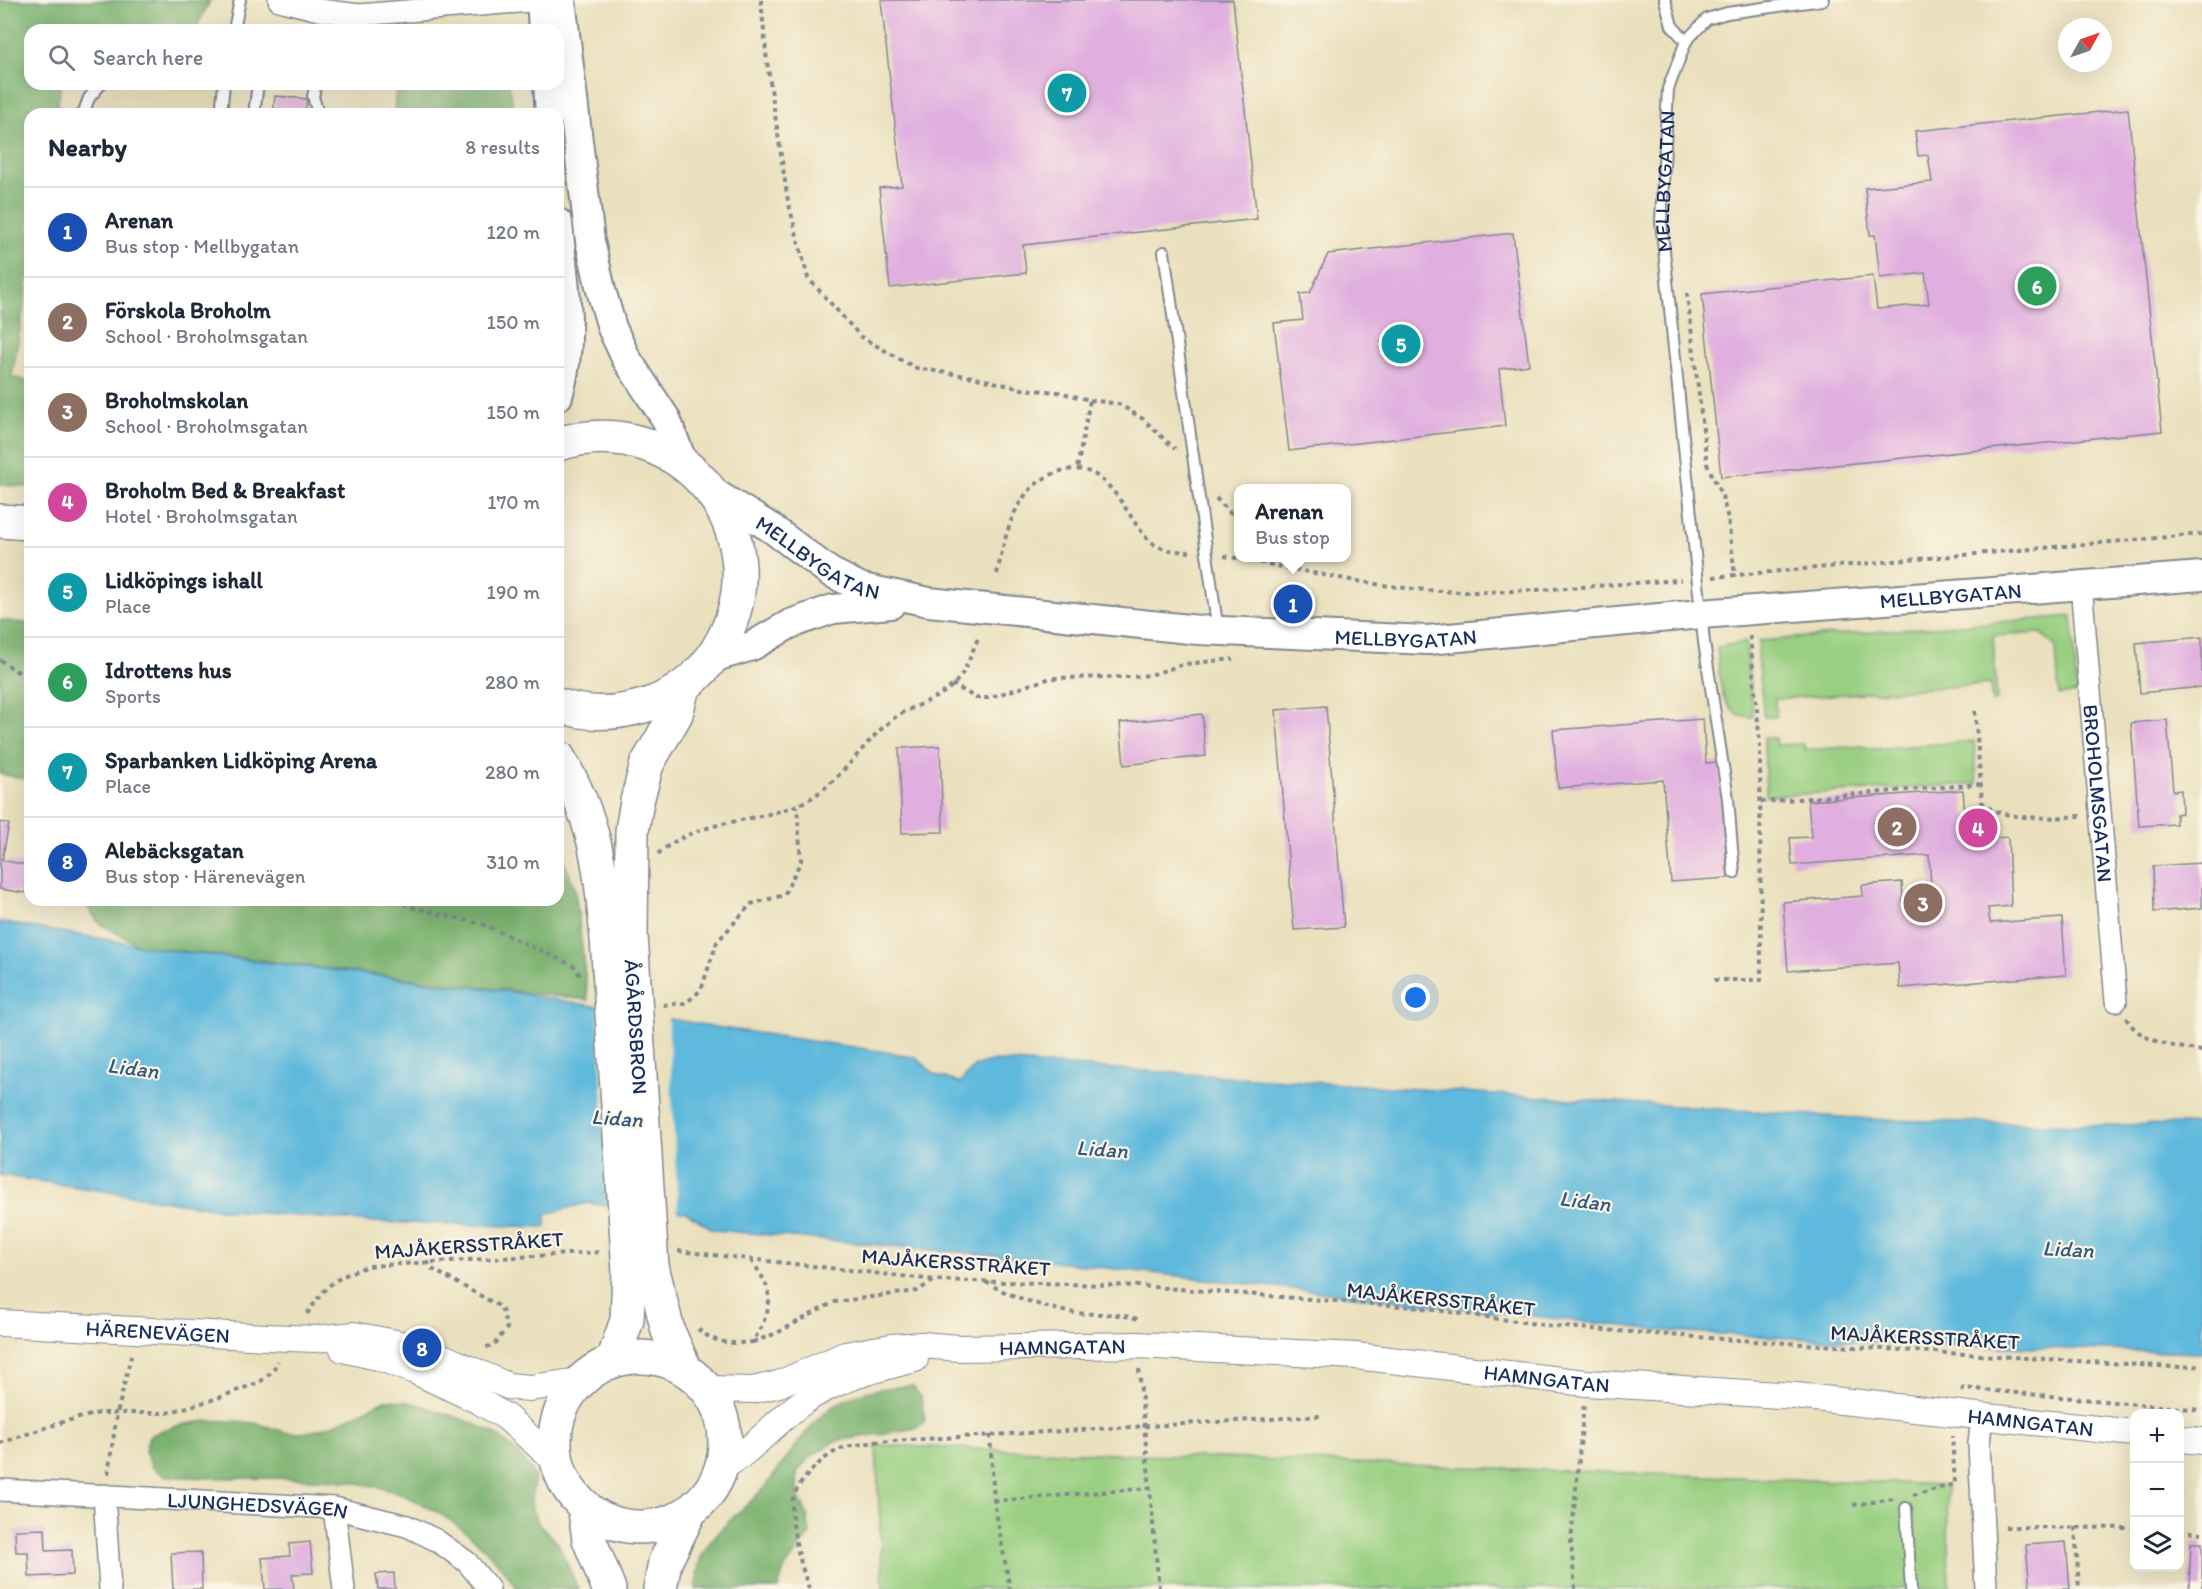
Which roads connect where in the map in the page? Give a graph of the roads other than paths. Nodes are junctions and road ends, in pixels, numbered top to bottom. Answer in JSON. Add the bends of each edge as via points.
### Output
{"nodes":[{"id":1,"x":240,"y":0,"type":"edge"},
{"id":2,"x":279,"y":0,"type":"edge"},
{"id":3,"x":541,"y":0,"type":"edge"},
{"id":4,"x":561,"y":0,"type":"edge"},
{"id":5,"x":1665,"y":0,"type":"edge"},
{"id":6,"x":1823,"y":0,"type":"edge"},
{"id":7,"x":235,"y":24,"type":"edge"},
{"id":8,"x":543,"y":24,"type":"edge"},
{"id":9,"x":564,"y":24,"type":"edge"},
{"id":10,"x":564,"y":25,"type":"edge"},
{"id":11,"x":1686,"y":41,"type":"junction"},
{"id":12,"x":96,"y":90,"type":"edge"},
{"id":13,"x":223,"y":90,"type":"edge"},
{"id":14,"x":257,"y":90,"type":"edge"},
{"id":15,"x":314,"y":90,"type":"edge"},
{"id":16,"x":548,"y":90,"type":"edge"},
{"id":17,"x":85,"y":108,"type":"edge"},
{"id":18,"x":222,"y":108,"type":"edge"},
{"id":19,"x":255,"y":108,"type":"edge"},
{"id":20,"x":315,"y":108,"type":"edge"},
{"id":21,"x":550,"y":108,"type":"edge"},
{"id":22,"x":1164,"y":252,"type":"dead end"},
{"id":23,"x":564,"y":290,"type":"edge"},
{"id":24,"x":564,"y":372,"type":"edge"},
{"id":25,"x":564,"y":442,"type":"edge"},
{"id":26,"x":683,"y":463,"type":"junction"},
{"id":27,"x":714,"y":494,"type":"junction"},
{"id":28,"x":0,"y":521,"type":"edge"},
{"id":29,"x":24,"y":523,"type":"edge"},
{"id":30,"x":2202,"y":576,"type":"edge"},
{"id":31,"x":2080,"y":584,"type":"junction"},
{"id":32,"x":929,"y":602,"type":"junction"},
{"id":33,"x":1701,"y":614,"type":"junction"},
{"id":34,"x":1218,"y":631,"type":"junction"},
{"id":35,"x":712,"y":658,"type":"junction"},
{"id":36,"x":683,"y":687,"type":"junction"},
{"id":37,"x":564,"y":706,"type":"edge"},
{"id":38,"x":564,"y":767,"type":"edge"},
{"id":39,"x":1734,"y":873,"type":"dead end"},
{"id":40,"x":619,"y":937,"type":"junction"},
{"id":41,"x":2116,"y":1001,"type":"road end"},
{"id":42,"x":653,"y":1263,"type":"junction"},
{"id":43,"x":0,"y":1323,"type":"edge"},
{"id":44,"x":315,"y":1339,"type":"junction"},
{"id":45,"x":959,"y":1348,"type":"junction"},
{"id":46,"x":613,"y":1361,"type":"junction"},
{"id":47,"x":696,"y":1379,"type":"junction"},
{"id":48,"x":580,"y":1382,"type":"junction"},
{"id":49,"x":1970,"y":1415,"type":"junction"},
{"id":50,"x":2130,"y":1433,"type":"edge"},
{"id":51,"x":2184,"y":1439,"type":"edge"},
{"id":52,"x":2202,"y":1441,"type":"edge"},
{"id":53,"x":558,"y":1463,"type":"junction"},
{"id":54,"x":721,"y":1468,"type":"junction"},
{"id":55,"x":0,"y":1490,"type":"edge"},
{"id":56,"x":105,"y":1496,"type":"junction"},
{"id":57,"x":584,"y":1505,"type":"junction"},
{"id":58,"x":334,"y":1508,"type":"junction"},
{"id":59,"x":1906,"y":1508,"type":"dead end"},
{"id":60,"x":690,"y":1511,"type":"junction"},
{"id":61,"x":110,"y":1589,"type":"edge"},
{"id":62,"x":344,"y":1589,"type":"edge"},
{"id":63,"x":489,"y":1589,"type":"edge"},
{"id":64,"x":609,"y":1589,"type":"edge"},
{"id":65,"x":660,"y":1589,"type":"edge"},
{"id":66,"x":1911,"y":1589,"type":"edge"},
{"id":67,"x":1986,"y":1589,"type":"edge"}],
"edges":[{"from":1,"to":7,"type":"lane"},
{"from":2,"to":3,"type":"street","via":[[359,15]]},
{"from":3,"to":8,"type":"main road"},
{"from":4,"to":9,"type":"main road"},
{"from":5,"to":11,"type":"lane","via":[[1672,26]]},
{"from":6,"to":11,"type":"lane","name":"MELLBYGATAN","via":[[1727,13],[1707,20]]},
{"from":10,"to":26,"type":"main road","via":[[590,241],[601,290],[626,358],[666,419]]},
{"from":11,"to":33,"type":"lane","name":"MELLBYGATAN","via":[[1668,89],[1661,221]]},
{"from":12,"to":17,"type":"lane"},
{"from":13,"to":18,"type":"lane"},
{"from":14,"to":19,"type":"lane"},
{"from":15,"to":20,"type":"lane"},
{"from":16,"to":21,"type":"main road"},
{"from":22,"to":34,"type":"lane"},
{"from":23,"to":24,"type":"main road","via":[[568,335]]},
{"from":25,"to":26,"type":"main road","via":[[603,436],[631,439],[658,448]]},
{"from":26,"to":27,"type":"main road"},
{"from":27,"to":32,"type":"main road","name":"MELLBYGATAN","via":[[771,528],[830,572],[862,588]]},
{"from":27,"to":35,"type":"main road","via":[[735,538],[740,589],[726,637]]},
{"from":28,"to":29,"type":"main road"},
{"from":30,"to":31,"type":"main road","name":"MELLBYGATAN"},
{"from":31,"to":33,"type":"main road","name":"MELLBYGATAN"},
{"from":31,"to":41,"type":"street","name":"BROHOLMSGATAN"},
{"from":32,"to":34,"type":"main road","name":"MELLBYGATAN"},
{"from":32,"to":35,"type":"main road","name":"MELLBYGATAN","via":[[833,609]]},
{"from":33,"to":34,"type":"main road","name":"MELLBYGATAN","via":[[1428,639]]},
{"from":33,"to":39,"type":"lane","via":[[1728,799]]},
{"from":35,"to":36,"type":"main road"},
{"from":36,"to":37,"type":"main road","via":[[656,702],[627,711],[597,713]]},
{"from":36,"to":40,"type":"main road","name":"ÅGÅRDSBRON","via":[[676,714],[647,764],[637,801]]},
{"from":38,"to":40,"type":"main road","name":"ÅGÅRDSBRON","via":[[595,838]]},
{"from":40,"to":42,"type":"main road","name":"ÅGÅRDSBRON","bridge":true},
{"from":42,"to":46,"type":"main road","name":"ÅGÅRDSBRON"},
{"from":42,"to":47,"type":"main road","name":"ÅGÅRDSBRON","via":[[668,1331]]},
{"from":43,"to":44,"type":"street","name":"HÄRENEVÄGEN"},
{"from":44,"to":48,"type":"street","name":"HÄRENEVÄGEN","via":[[354,1335],[422,1348],[508,1386],[530,1388]]},
{"from":44,"to":53,"type":"street","name":"HÄRENEVÄGEN","via":[[415,1371],[479,1401],[506,1418]]},
{"from":45,"to":47,"type":"street","via":[[922,1345],[845,1355],[779,1384],[753,1390]]},
{"from":45,"to":49,"type":"street","name":"HAMNGATAN","via":[[1143,1345],[1356,1356],[1586,1383],[1796,1396]]},
{"from":45,"to":54,"type":"street","via":[[870,1370],[832,1385],[802,1403],[741,1457]]},
{"from":46,"to":47,"type":"main road","via":[[649,1357]]},
{"from":46,"to":48,"type":"main road"},
{"from":47,"to":54,"type":"main road","via":[[714,1401],[724,1427]]},
{"from":48,"to":53,"type":"main road","via":[[558,1419]]},
{"from":49,"to":50,"type":"street","name":"HAMNGATAN"},
{"from":49,"to":67,"type":"street","via":[[1979,1444]]},
{"from":51,"to":52,"type":"street"},
{"from":53,"to":57,"type":"main road","via":[[570,1490]]},
{"from":54,"to":60,"type":"main road","via":[[708,1492]]},
{"from":55,"to":56,"type":"street","name":"LJUNGHEDSVÄGEN"},
{"from":56,"to":58,"type":"street","name":"LJUNGHEDSVÄGEN"},
{"from":56,"to":61,"type":"street"},
{"from":57,"to":60,"type":"main road","via":[[603,1518],[636,1527],[670,1522]]},
{"from":57,"to":64,"type":"main road","via":[[589,1539]]},
{"from":58,"to":62,"type":"street"},
{"from":58,"to":63,"type":"street","name":"LJUNGHEDSVÄGEN","via":[[407,1526],[436,1540],[467,1562]]},
{"from":59,"to":66,"type":"lane"},
{"from":60,"to":65,"type":"main road","via":[[665,1562]]}]}
